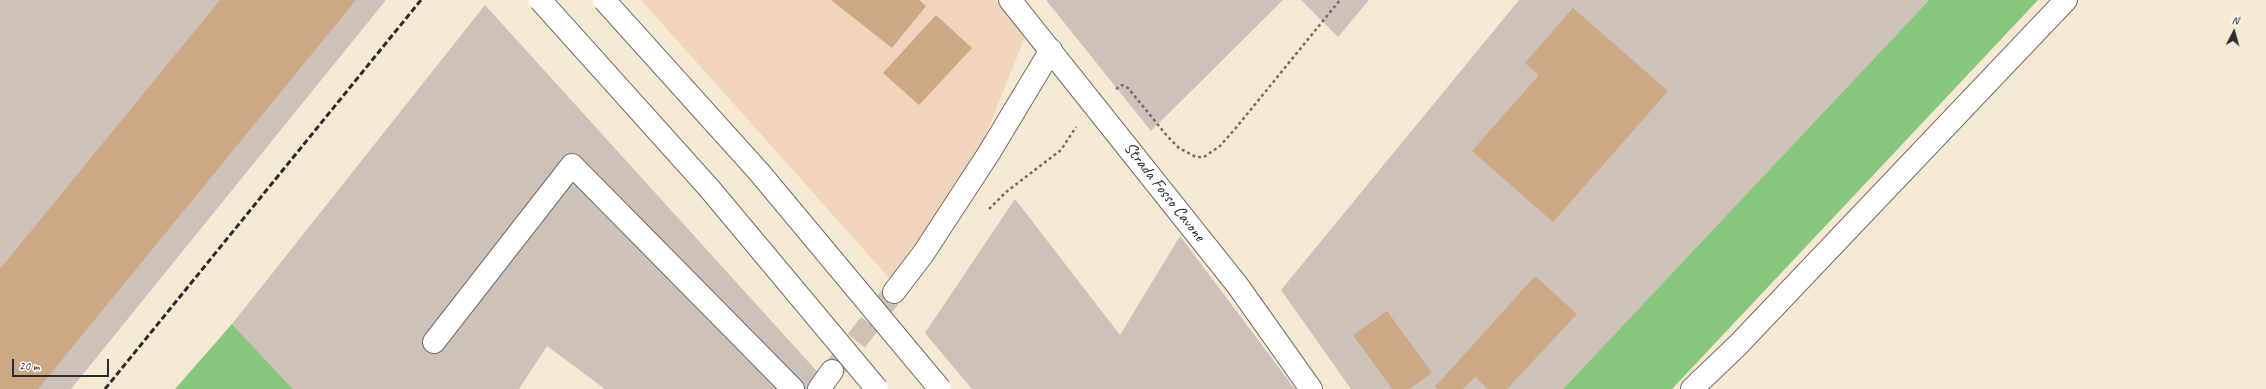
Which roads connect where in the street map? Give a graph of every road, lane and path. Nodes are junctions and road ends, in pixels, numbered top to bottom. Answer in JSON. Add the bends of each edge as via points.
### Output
{"nodes":[{"id":1,"x":540,"y":0,"type":"edge"},
{"id":2,"x":604,"y":0,"type":"edge"},
{"id":3,"x":1010,"y":0,"type":"edge"},
{"id":4,"x":1340,"y":0,"type":"edge"},
{"id":5,"x":2066,"y":0,"type":"edge"},
{"id":6,"x":1051,"y":50,"type":"junction"},
{"id":7,"x":1119,"y":87,"type":"dead end"},
{"id":8,"x":1078,"y":124,"type":"dead end"},
{"id":9,"x":985,"y":213,"type":"dead end"},
{"id":10,"x":894,"y":292,"type":"tunnel mouth"},
{"id":11,"x":434,"y":342,"type":"dead end"},
{"id":12,"x":832,"y":371,"type":"tunnel mouth"},
{"id":13,"x":793,"y":389,"type":"edge"},
{"id":14,"x":819,"y":389,"type":"edge"},
{"id":15,"x":877,"y":389,"type":"edge"},
{"id":16,"x":940,"y":389,"type":"edge"},
{"id":17,"x":1311,"y":389,"type":"edge"},
{"id":18,"x":1692,"y":389,"type":"edge"}],
"edges":[{"from":1,"to":15,"type":"main road","bridge":true,"via":[[709,188]]},
{"from":2,"to":16,"type":"main road","bridge":true,"via":[[759,172]]},
{"from":3,"to":6,"type":"main road","name":"Strada Fosso Cavone"},
{"from":4,"to":7,"type":"path","via":[[1235,129],[1220,146],[1204,157],[1196,157],[1179,148],[1128,88],[1122,85]]},
{"from":5,"to":18,"type":"main road","via":[[1738,345]]},
{"from":6,"to":10,"type":"main road","via":[[989,153],[923,254]]},
{"from":6,"to":17,"type":"main road","name":"Strada Fosso Cavone","via":[[1238,286]]},
{"from":8,"to":9,"type":"path","via":[[1061,150],[1006,192]]},
{"from":11,"to":13,"type":"main road","via":[[572,165]]},
{"from":12,"to":14,"type":"main road"}]}
